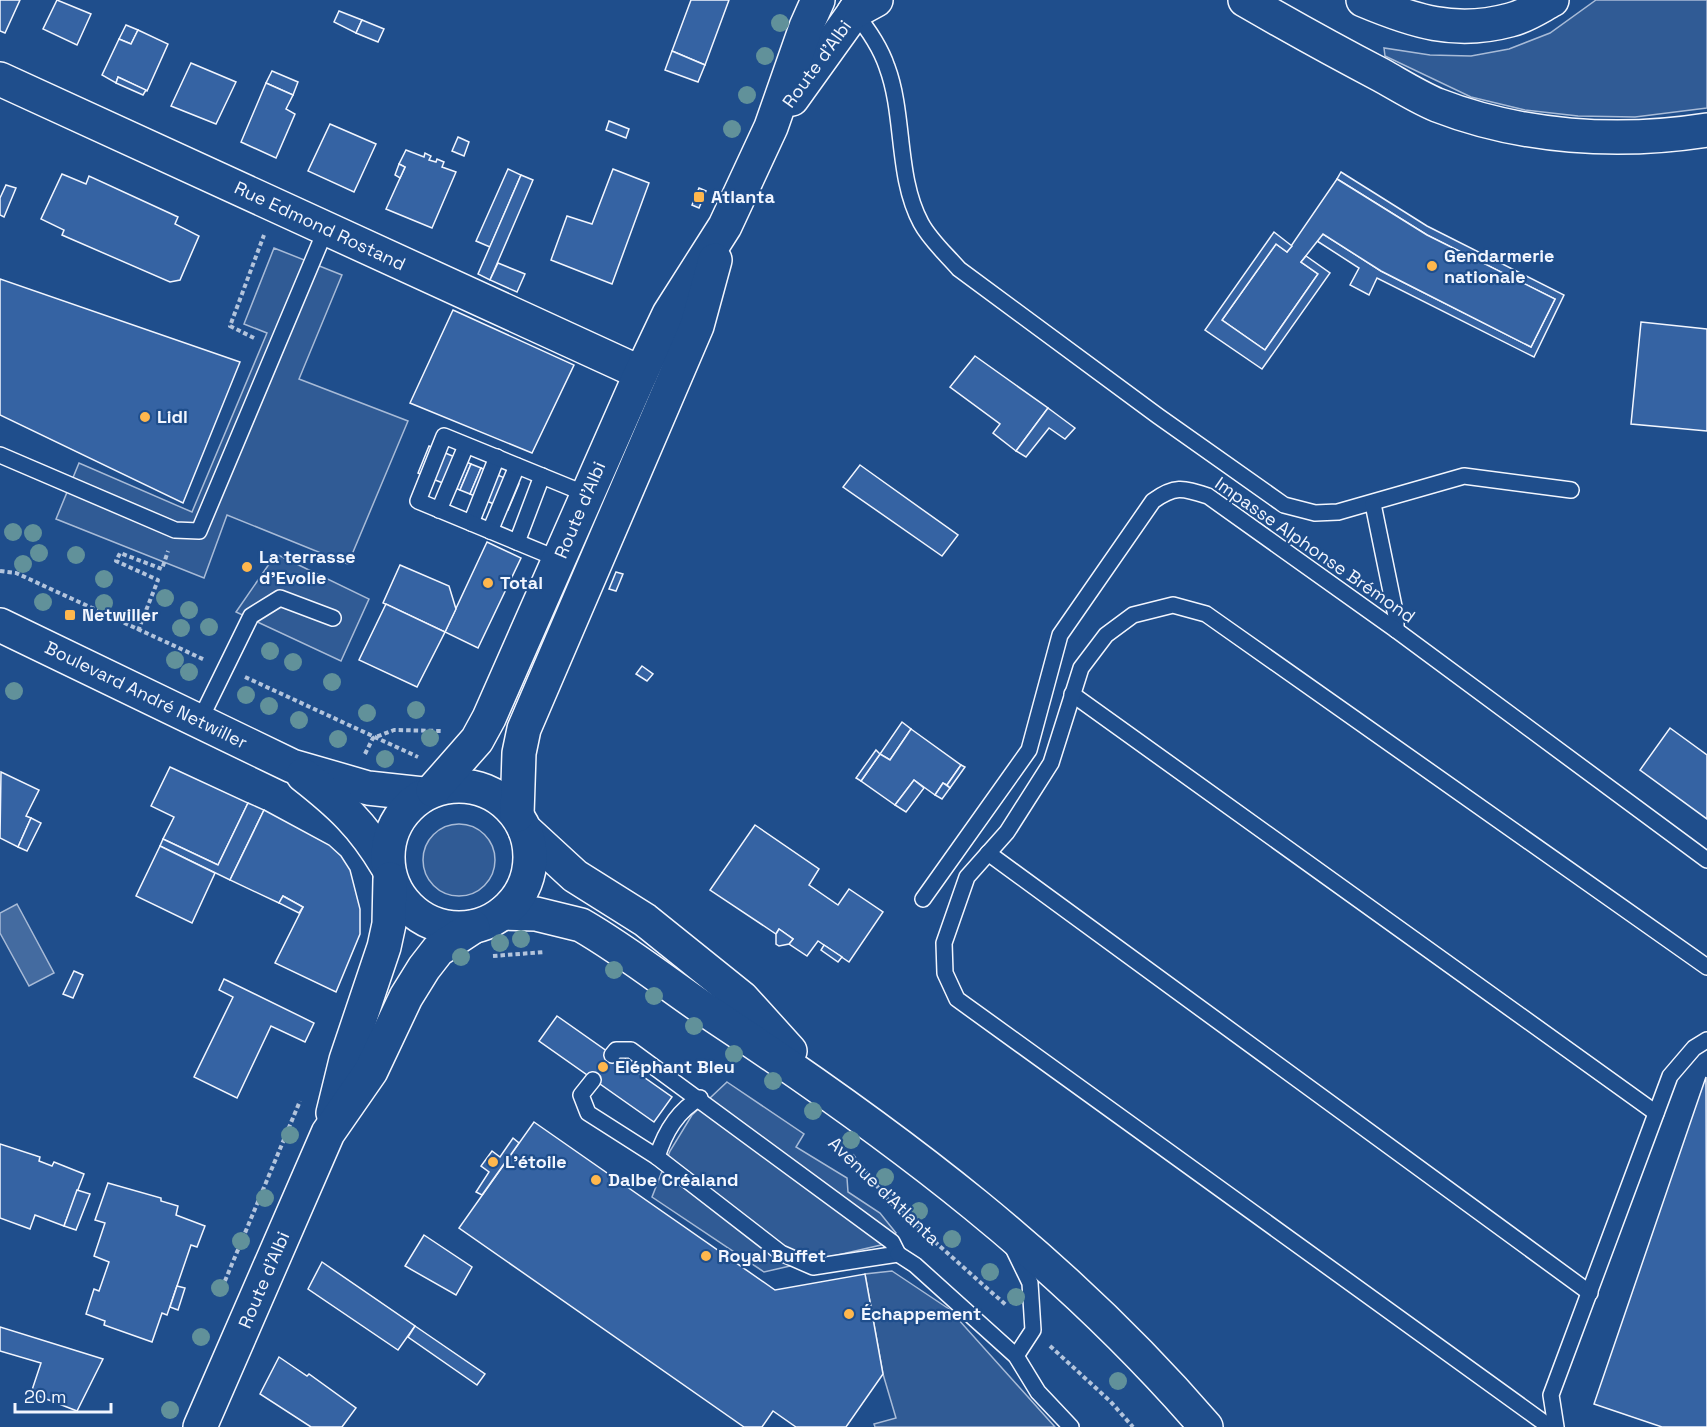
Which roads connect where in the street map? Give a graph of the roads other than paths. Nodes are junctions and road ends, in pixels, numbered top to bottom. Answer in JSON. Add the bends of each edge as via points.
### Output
{"nodes":[{"id":1,"x":818,"y":0,"type":"edge"},
{"id":2,"x":1245,"y":0,"type":"edge"},
{"id":3,"x":1363,"y":0,"type":"edge"},
{"id":4,"x":1552,"y":0,"type":"edge"},
{"id":5,"x":864,"y":4,"type":"edge"},
{"id":6,"x":0,"y":80,"type":"edge"},
{"id":7,"x":771,"y":127,"type":"junction"},
{"id":8,"x":1707,"y":130,"type":"edge"},
{"id":9,"x":725,"y":226,"type":"junction"},
{"id":10,"x":326,"y":229,"type":"junction"},
{"id":11,"x":641,"y":373,"type":"junction"},
{"id":12,"x":466,"y":446,"type":"junction"},
{"id":13,"x":0,"y":454,"type":"edge"},
{"id":14,"x":497,"y":458,"type":"junction"},
{"id":15,"x":517,"y":466,"type":"junction"},
{"id":16,"x":542,"y":476,"type":"junction"},
{"id":17,"x":1571,"y":490,"type":"dead end"},
{"id":18,"x":586,"y":494,"type":"junction"},
{"id":19,"x":1373,"y":504,"type":"junction"},
{"id":20,"x":620,"y":506,"type":"junction"},
{"id":21,"x":439,"y":510,"type":"junction"},
{"id":22,"x":471,"y":523,"type":"junction"},
{"id":23,"x":490,"y":531,"type":"junction"},
{"id":24,"x":516,"y":542,"type":"junction"},
{"id":25,"x":558,"y":559,"type":"junction"},
{"id":26,"x":333,"y":618,"type":"dead end"},
{"id":27,"x":0,"y":626,"type":"edge"},
{"id":28,"x":1396,"y":630,"type":"junction"},
{"id":29,"x":1072,"y":694,"type":"junction"},
{"id":30,"x":200,"y":720,"type":"junction"},
{"id":31,"x":292,"y":766,"type":"junction"},
{"id":32,"x":428,"y":782,"type":"junction"},
{"id":33,"x":521,"y":822,"type":"junction"},
{"id":34,"x":988,"y":854,"type":"junction"},
{"id":35,"x":1707,"y":860,"type":"edge"},
{"id":36,"x":389,"y":872,"type":"junction"},
{"id":37,"x":923,"y":899,"type":"dead end"},
{"id":38,"x":503,"y":913,"type":"junction"},
{"id":39,"x":473,"y":927,"type":"junction"},
{"id":40,"x":1707,"y":967,"type":"edge"},
{"id":41,"x":1707,"y":1040,"type":"edge"},
{"id":42,"x":612,"y":1055,"type":"dead end"},
{"id":43,"x":593,"y":1080,"type":"dead end"},
{"id":44,"x":823,"y":1088,"type":"junction"},
{"id":45,"x":700,"y":1098,"type":"junction"},
{"id":46,"x":1656,"y":1113,"type":"junction"},
{"id":47,"x":328,"y":1133,"type":"junction"},
{"id":48,"x":657,"y":1156,"type":"junction"},
{"id":49,"x":1002,"y":1227,"type":"junction"},
{"id":50,"x":898,"y":1254,"type":"junction"},
{"id":51,"x":1590,"y":1293,"type":"junction"},
{"id":52,"x":1016,"y":1356,"type":"junction"},
{"id":53,"x":200,"y":1427,"type":"edge"},
{"id":54,"x":1071,"y":1427,"type":"edge"},
{"id":55,"x":1206,"y":1427,"type":"edge"},
{"id":56,"x":1550,"y":1427,"type":"edge"},
{"id":57,"x":1556,"y":1427,"type":"edge"}],
"edges":[{"from":1,"to":7,"type":"main road","name":"Route d'Albi"},
{"from":2,"to":8,"type":"main road","via":[[1437,105],[1496,124],[1561,135],[1625,136]]},
{"from":3,"to":4,"type":"main road","via":[[1411,20],[1465,28],[1512,20]]},
{"from":5,"to":7,"type":"main road","name":"Route d'Albi"},
{"from":5,"to":19,"type":"lane","via":[[872,34],[888,68],[910,197],[921,223],[959,268],[1284,505],[1315,513]]},
{"from":6,"to":10,"type":"main road","name":"Rue Edmond Rostand"},
{"from":7,"to":9,"type":"main road","name":"Route d'Albi"},
{"from":9,"to":11,"type":"main road","name":"Route d'Albi","via":[[669,314]]},
{"from":9,"to":20,"type":"main road","name":"Route d'Albi","via":[[697,326]]},
{"from":10,"to":11,"type":"main road","name":"Rue Edmond Rostand"},
{"from":10,"to":13,"type":"lane","via":[[199,531],[175,530]]},
{"from":11,"to":18,"type":"main road","name":"Route d'Albi"},
{"from":12,"to":14,"type":"lane"},
{"from":12,"to":21,"type":"lane"},
{"from":12,"to":21,"type":"lane","via":[[444,436],[418,501]]},
{"from":14,"to":15,"type":"lane"},
{"from":14,"to":22,"type":"lane"},
{"from":15,"to":16,"type":"lane"},
{"from":15,"to":23,"type":"lane"},
{"from":16,"to":18,"type":"lane"},
{"from":16,"to":24,"type":"lane"},
{"from":17,"to":19,"type":"lane","via":[[1464,476]]},
{"from":18,"to":20,"type":"lane"},
{"from":18,"to":25,"type":"main road","name":"Route d'Albi"},
{"from":19,"to":28,"type":"lane"},
{"from":20,"to":33,"type":"main road","name":"Route d'Albi","via":[[524,729],[519,753]]},
{"from":21,"to":22,"type":"lane"},
{"from":22,"to":23,"type":"lane"},
{"from":23,"to":24,"type":"lane"},
{"from":24,"to":25,"type":"lane"},
{"from":25,"to":32,"type":"main road","name":"Route d'Albi","via":[[477,740]]},
{"from":26,"to":30,"type":"lane","via":[[280,598],[250,616]]},
{"from":27,"to":30,"type":"main road","name":"Boulevard André Netwiller"},
{"from":28,"to":35,"type":"lane","name":"Impasse Alphonse Brémond"},
{"from":28,"to":37,"type":"lane","name":"Impasse Alphonse Brémond","via":[[1208,496],[1185,488],[1167,491],[1153,501],[1060,635],[1029,750]]},
{"from":29,"to":34,"type":"lane","via":[[1051,763],[1007,832]]},
{"from":29,"to":40,"type":"lane","via":[[1087,659],[1106,635],[1133,615],[1173,605],[1206,614]]},
{"from":29,"to":46,"type":"lane"},
{"from":30,"to":31,"type":"main road","name":"Boulevard André Netwiller"},
{"from":31,"to":32,"type":"main road","name":"Boulevard André Netwiller","via":[[368,788]]},
{"from":31,"to":36,"type":"main road","name":"Boulevard André Netwiller","via":[[355,818],[370,835]]},
{"from":32,"to":33,"type":"main road","via":[[472,787],[498,797]]},
{"from":32,"to":36,"type":"main road","via":[[394,826],[387,852]]},
{"from":33,"to":38,"type":"main road","via":[[529,842],[530,868],[521,893]]},
{"from":33,"to":44,"type":"main road","name":"Avenue d'Atlanta","via":[[576,876],[645,920],[742,998]]},
{"from":34,"to":51,"type":"lane"},
{"from":34,"to":56,"type":"lane","via":[[967,877],[944,943],[945,973],[957,999]]},
{"from":36,"to":39,"type":"main road","via":[[403,902],[413,912],[446,926]]},
{"from":36,"to":47,"type":"main road","name":"Route d'Albi","via":[[389,924],[384,947],[346,1060]]},
{"from":38,"to":39,"type":"main road"},
{"from":38,"to":44,"type":"main road","name":"Avenue d'Atlanta","via":[[536,914],[581,925]]},
{"from":39,"to":47,"type":"main road","name":"Route d'Albi","via":[[438,950],[420,974],[371,1071]]},
{"from":41,"to":46,"type":"lane","via":[[1694,1048],[1670,1076]]},
{"from":42,"to":45,"type":"lane","via":[[616,1050],[631,1050]]},
{"from":43,"to":48,"type":"lane","via":[[580,1095],[588,1113]]},
{"from":44,"to":49,"type":"main road","name":"Avenue d'Atlanta","via":[[966,1194]]},
{"from":45,"to":48,"type":"lane","via":[[685,1107],[664,1136]]},
{"from":45,"to":50,"type":"lane","via":[[892,1242]]},
{"from":46,"to":51,"type":"lane"},
{"from":47,"to":53,"type":"main road","name":"Route d'Albi"},
{"from":48,"to":50,"type":"lane","via":[[781,1253],[813,1267]]},
{"from":49,"to":52,"type":"lane","via":[[1030,1283],[1033,1330]]},
{"from":49,"to":55,"type":"main road","name":"Avenue d'Atlanta","via":[[1090,1305]]},
{"from":50,"to":52,"type":"lane"},
{"from":51,"to":57,"type":"lane","via":[[1551,1395]]},
{"from":52,"to":54,"type":"lane","via":[[1038,1392]]}]}
